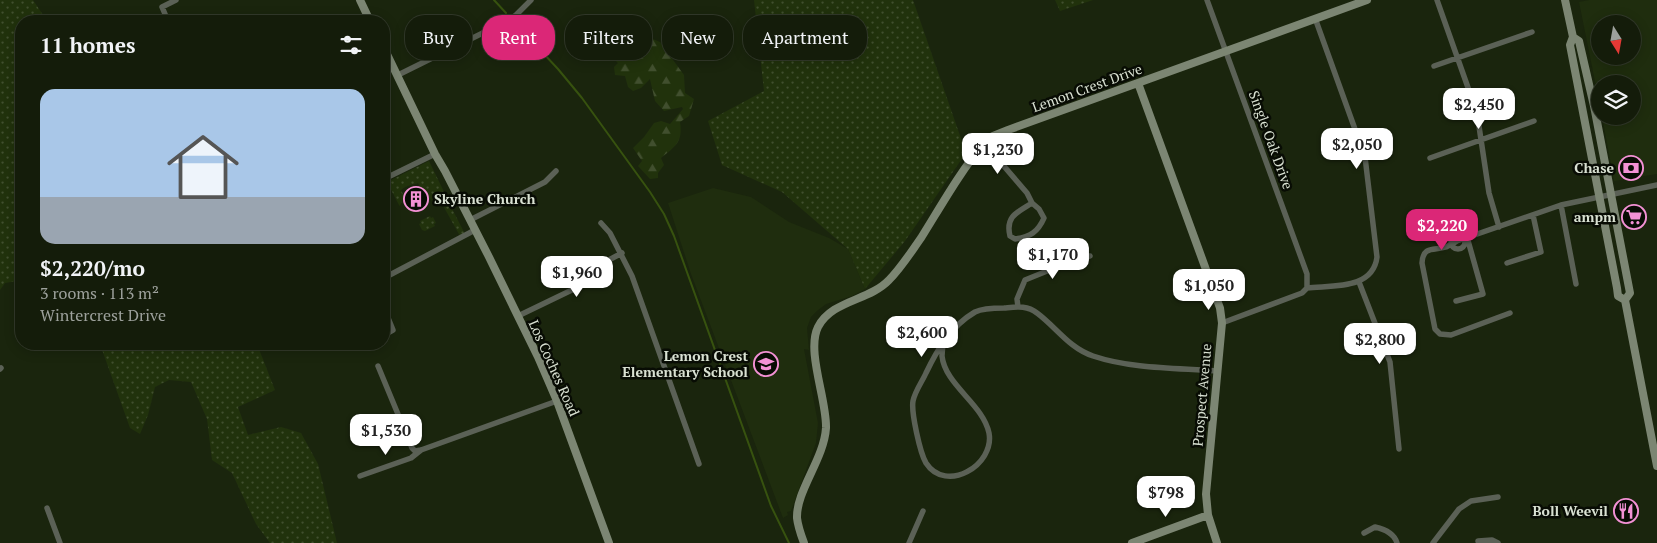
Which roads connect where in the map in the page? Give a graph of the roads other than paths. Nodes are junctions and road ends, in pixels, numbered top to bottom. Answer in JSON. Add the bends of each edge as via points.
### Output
{"nodes":[{"id":1,"x":176,"y":0,"type":"edge"},
{"id":2,"x":360,"y":0,"type":"edge"},
{"id":3,"x":532,"y":0,"type":"edge"},
{"id":4,"x":1207,"y":0,"type":"edge"},
{"id":5,"x":1367,"y":0,"type":"edge"},
{"id":6,"x":1437,"y":0,"type":"edge"},
{"id":7,"x":1565,"y":0,"type":"edge"},
{"id":8,"x":165,"y":15,"type":"edge"},
{"id":9,"x":367,"y":15,"type":"edge"},
{"id":10,"x":1315,"y":18,"type":"junction"},
{"id":11,"x":1532,"y":32,"type":"dead end"},
{"id":12,"x":1573,"y":37,"type":"junction"},
{"id":13,"x":1226,"y":51,"type":"junction"},
{"id":14,"x":1457,"y":57,"type":"junction"},
{"id":15,"x":390,"y":60,"type":"edge"},
{"id":16,"x":1434,"y":66,"type":"dead end"},
{"id":17,"x":398,"y":76,"type":"junction"},
{"id":18,"x":1138,"y":83,"type":"junction"},
{"id":19,"x":1534,"y":121,"type":"dead end"},
{"id":20,"x":1481,"y":140,"type":"junction"},
{"id":21,"x":984,"y":143,"type":"junction"},
{"id":22,"x":435,"y":154,"type":"junction"},
{"id":23,"x":1430,"y":158,"type":"dead end"},
{"id":24,"x":556,"y":171,"type":"dead end"},
{"id":25,"x":390,"y":176,"type":"edge"},
{"id":26,"x":1657,"y":185,"type":"edge"},
{"id":27,"x":1611,"y":194,"type":"junction"},
{"id":28,"x":1599,"y":196,"type":"junction"},
{"id":29,"x":1032,"y":203,"type":"junction"},
{"id":30,"x":1562,"y":205,"type":"junction"},
{"id":31,"x":1533,"y":215,"type":"junction"},
{"id":32,"x":470,"y":220,"type":"junction"},
{"id":33,"x":601,"y":223,"type":"dead end"},
{"id":34,"x":1499,"y":227,"type":"junction"},
{"id":35,"x":475,"y":230,"type":"junction"},
{"id":36,"x":1466,"y":238,"type":"junction"},
{"id":37,"x":1450,"y":244,"type":"junction"},
{"id":38,"x":622,"y":253,"type":"junction"},
{"id":39,"x":1090,"y":256,"type":"dead end"},
{"id":40,"x":1508,"y":264,"type":"dead end"},
{"id":41,"x":390,"y":275,"type":"edge"},
{"id":42,"x":1359,"y":282,"type":"junction"},
{"id":43,"x":1576,"y":284,"type":"dead end"},
{"id":44,"x":1307,"y":288,"type":"junction"},
{"id":45,"x":1625,"y":300,"type":"junction"},
{"id":46,"x":1456,"y":301,"type":"dead end"},
{"id":47,"x":1018,"y":307,"type":"junction"},
{"id":48,"x":1510,"y":313,"type":"dead end"},
{"id":49,"x":518,"y":316,"type":"junction"},
{"id":50,"x":1222,"y":323,"type":"junction"},
{"id":51,"x":944,"y":341,"type":"junction"},
{"id":52,"x":378,"y":366,"type":"dead end"},
{"id":53,"x":1216,"y":371,"type":"junction"},
{"id":54,"x":557,"y":401,"type":"junction"},
{"id":55,"x":1399,"y":449,"type":"dead end"},
{"id":56,"x":421,"y":450,"type":"junction"},
{"id":57,"x":699,"y":464,"type":"dead end"},
{"id":58,"x":1657,"y":466,"type":"edge"},
{"id":59,"x":360,"y":476,"type":"dead end"},
{"id":60,"x":1498,"y":497,"type":"dead end"},
{"id":61,"x":47,"y":508,"type":"dead end"},
{"id":62,"x":923,"y":511,"type":"dead end"},
{"id":63,"x":1208,"y":514,"type":"junction"},
{"id":64,"x":1364,"y":533,"type":"dead end"},
{"id":65,"x":1478,"y":541,"type":"dead end"},
{"id":66,"x":60,"y":543,"type":"edge"},
{"id":67,"x":609,"y":543,"type":"edge"},
{"id":68,"x":804,"y":543,"type":"edge"},
{"id":69,"x":909,"y":543,"type":"edge"},
{"id":70,"x":1132,"y":543,"type":"edge"},
{"id":71,"x":1217,"y":543,"type":"edge"},
{"id":72,"x":1397,"y":543,"type":"edge"},
{"id":73,"x":1433,"y":543,"type":"edge"},
{"id":74,"x":1498,"y":543,"type":"edge"}],
"edges":[{"from":1,"to":8,"type":"street","via":[[162,7]]},
{"from":2,"to":9,"type":"street"},
{"from":3,"to":17,"type":"street","via":[[507,21]]},
{"from":4,"to":13,"type":"street","name":"Single Oak Drive"},
{"from":5,"to":10,"type":"street","name":"Lemon Crest Drive"},
{"from":6,"to":14,"type":"street"},
{"from":7,"to":12,"type":"street"},
{"from":10,"to":13,"type":"street","name":"Lemon Crest Drive"},
{"from":10,"to":42,"type":"street","via":[[1365,157],[1377,257],[1371,272]]},
{"from":11,"to":14,"type":"street"},
{"from":12,"to":27,"type":"street","via":[[1579,41],[1586,68]]},
{"from":12,"to":28,"type":"street","via":[[1570,45]]},
{"from":13,"to":18,"type":"street","name":"Lemon Crest Drive"},
{"from":13,"to":44,"type":"street","name":"Single Oak Drive","via":[[1307,274]]},
{"from":14,"to":16,"type":"street"},
{"from":14,"to":20,"type":"street","via":[[1477,113]]},
{"from":15,"to":17,"type":"street","name":"Los Coches Road"},
{"from":17,"to":22,"type":"street","name":"Los Coches Road"},
{"from":18,"to":21,"type":"street","name":"Lemon Crest Drive","via":[[999,134]]},
{"from":18,"to":50,"type":"street","name":"Prospect Avenue","via":[[1217,300]]},
{"from":19,"to":20,"type":"street"},
{"from":20,"to":23,"type":"street"},
{"from":20,"to":34,"type":"street","via":[[1489,193]]},
{"from":21,"to":29,"type":"street","via":[[1028,193]]},
{"from":21,"to":68,"type":"street","name":"Lemon Crest Drive","via":[[911,253],[889,280],[872,292],[833,310],[818,326],[814,347],[826,428],[797,513]]},
{"from":22,"to":25,"type":"street"},
{"from":22,"to":32,"type":"street","name":"Los Coches Road"},
{"from":24,"to":32,"type":"street","via":[[545,182]]},
{"from":26,"to":27,"type":"street"},
{"from":27,"to":28,"type":"street"},
{"from":27,"to":45,"type":"street","via":[[1630,293]]},
{"from":28,"to":30,"type":"street"},
{"from":28,"to":45,"type":"street","via":[[1618,296]]},
{"from":29,"to":29,"type":"street","via":[[1044,218],[1039,229],[1032,235],[1015,239],[1010,236],[1010,221]]},
{"from":30,"to":31,"type":"street"},
{"from":30,"to":43,"type":"street"},
{"from":31,"to":34,"type":"street"},
{"from":31,"to":40,"type":"street","via":[[1540,252]]},
{"from":32,"to":35,"type":"street","name":"Los Coches Road"},
{"from":33,"to":38,"type":"street"},
{"from":34,"to":36,"type":"street"},
{"from":35,"to":41,"type":"street"},
{"from":35,"to":49,"type":"street","name":"Los Coches Road"},
{"from":36,"to":37,"type":"street"},
{"from":36,"to":37,"type":"street","via":[[1454,236]]},
{"from":36,"to":37,"type":"street","via":[[1462,247],[1457,249]]},
{"from":36,"to":46,"type":"street","via":[[1483,294]]},
{"from":37,"to":48,"type":"street","via":[[1430,249],[1423,259],[1437,332],[1451,336]]},
{"from":38,"to":49,"type":"street","via":[[604,262],[576,288]]},
{"from":38,"to":57,"type":"street"},
{"from":39,"to":47,"type":"street","via":[[1025,280],[1017,299]]},
{"from":42,"to":44,"type":"street"},
{"from":42,"to":55,"type":"street","via":[[1390,362]]},
{"from":44,"to":50,"type":"street","via":[[1302,293]]},
{"from":45,"to":58,"type":"street"},
{"from":47,"to":51,"type":"street","via":[[975,312]]},
{"from":47,"to":53,"type":"street","via":[[1036,312],[1072,346],[1090,356],[1121,364]]},
{"from":49,"to":54,"type":"street","name":"Los Coches Road"},
{"from":50,"to":53,"type":"street","name":"Prospect Avenue"},
{"from":51,"to":51,"type":"street","via":[[934,354],[914,398],[912,410],[923,458],[929,467],[950,477],[961,476],[972,469],[989,443],[989,433],[944,364]]},
{"from":52,"to":56,"type":"street","via":[[412,448]]},
{"from":53,"to":63,"type":"street","name":"Prospect Avenue","via":[[1206,494]]},
{"from":54,"to":56,"type":"street"},
{"from":54,"to":67,"type":"street","name":"Los Coches Road"},
{"from":56,"to":59,"type":"street","via":[[411,458]]},
{"from":60,"to":73,"type":"street","via":[[1458,508]]},
{"from":61,"to":66,"type":"street"},
{"from":62,"to":69,"type":"street"},
{"from":63,"to":70,"type":"street"},
{"from":63,"to":71,"type":"street","name":"Prospect Avenue"},
{"from":64,"to":72,"type":"street","via":[[1375,526],[1386,530]]},
{"from":65,"to":74,"type":"street"}]}
